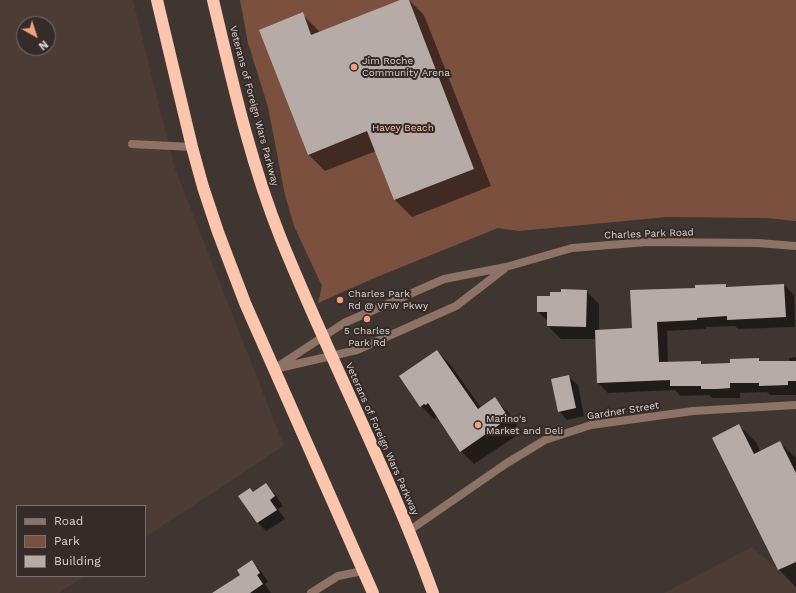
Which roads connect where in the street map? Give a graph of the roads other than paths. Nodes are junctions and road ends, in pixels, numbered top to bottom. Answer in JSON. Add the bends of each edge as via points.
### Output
{"nodes":[{"id":1,"x":157,"y":0,"type":"edge"},
{"id":2,"x":213,"y":0,"type":"edge"},
{"id":3,"x":132,"y":144,"type":"dead end"},
{"id":4,"x":192,"y":147,"type":"junction"},
{"id":5,"x":796,"y":246,"type":"edge"},
{"id":6,"x":506,"y":267,"type":"junction"},
{"id":7,"x":323,"y":336,"type":"junction"},
{"id":8,"x":332,"y":356,"type":"junction"},
{"id":9,"x":274,"y":369,"type":"junction"},
{"id":10,"x":796,"y":405,"type":"edge"},
{"id":11,"x":410,"y":530,"type":"junction"},
{"id":12,"x":363,"y":571,"type":"junction"},
{"id":13,"x":311,"y":593,"type":"edge"},
{"id":14,"x":373,"y":593,"type":"edge"},
{"id":15,"x":433,"y":593,"type":"edge"}],
"edges":[{"from":1,"to":4,"type":"highway"},
{"from":2,"to":7,"type":"highway","name":"Veterans of Foreign Wars Parkway","via":[[249,141],[269,204],[293,268]]},
{"from":3,"to":4,"type":"street"},
{"from":4,"to":9,"type":"highway","via":[[206,197],[228,258]]},
{"from":5,"to":6,"type":"street","name":"Charles Park Road","via":[[647,242],[572,248]]},
{"from":6,"to":7,"type":"street","name":"Charles Park Road","via":[[444,279],[344,323]]},
{"from":6,"to":8,"type":"street","name":"Charles Park Road","via":[[456,306],[356,350]]},
{"from":7,"to":8,"type":"highway","name":"Veterans of Foreign Wars Parkway"},
{"from":7,"to":9,"type":"street","name":"Charles Park Road"},
{"from":8,"to":9,"type":"street","name":"Charles Park Road"},
{"from":8,"to":11,"type":"highway","name":"Veterans of Foreign Wars Parkway"},
{"from":9,"to":12,"type":"highway"},
{"from":10,"to":11,"type":"street","name":"Gardner Street","via":[[693,411],[591,425],[545,440]]},
{"from":11,"to":15,"type":"highway","name":"Veterans of Foreign Wars Parkway"},
{"from":12,"to":13,"type":"street","via":[[338,576]]},
{"from":12,"to":14,"type":"highway"}]}
